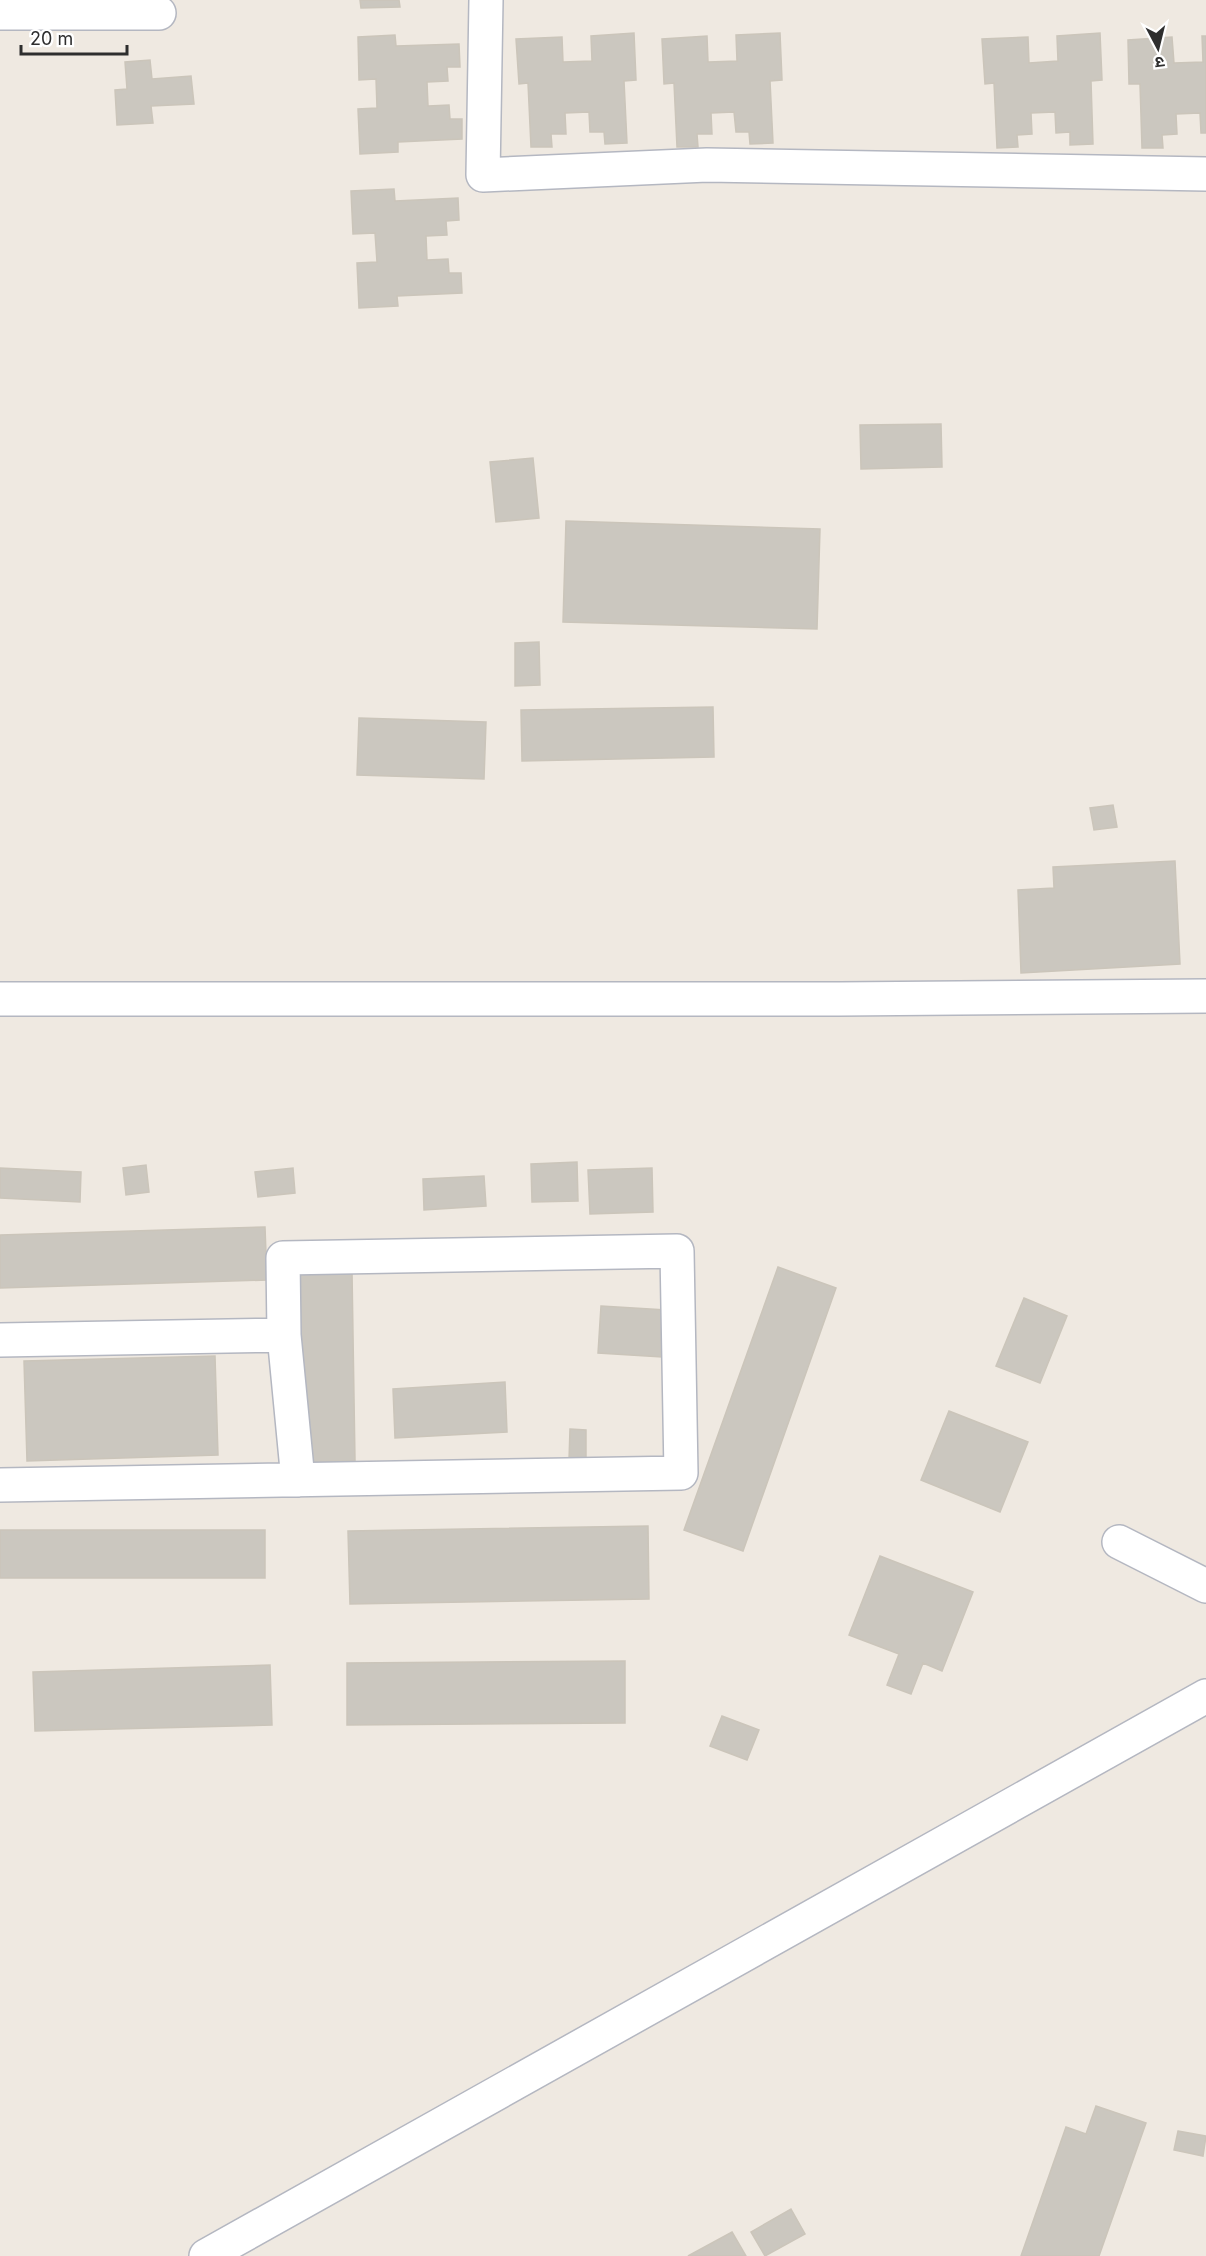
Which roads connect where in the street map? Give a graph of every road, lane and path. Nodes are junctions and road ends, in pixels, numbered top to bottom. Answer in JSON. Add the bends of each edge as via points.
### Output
{"nodes":[{"id":1,"x":486,"y":0,"type":"edge"},
{"id":2,"x":0,"y":13,"type":"edge"},
{"id":3,"x":159,"y":14,"type":"dead end"},
{"id":4,"x":1206,"y":174,"type":"edge"},
{"id":5,"x":1206,"y":996,"type":"edge"},
{"id":6,"x":0,"y":999,"type":"edge"},
{"id":7,"x":284,"y":1335,"type":"junction"},
{"id":8,"x":0,"y":1340,"type":"edge"},
{"id":9,"x":298,"y":1480,"type":"junction"},
{"id":10,"x":0,"y":1485,"type":"edge"},
{"id":11,"x":1119,"y":1542,"type":"dead end"},
{"id":12,"x":1206,"y":1586,"type":"edge"},
{"id":13,"x":1206,"y":1696,"type":"edge"},
{"id":14,"x":206,"y":2256,"type":"edge"}],
"edges":[{"from":1,"to":4,"type":"street","via":[[483,176],[707,165]]},
{"from":2,"to":3,"type":"street"},
{"from":5,"to":6,"type":"street"},
{"from":7,"to":8,"type":"street"},
{"from":7,"to":9,"type":"street"},
{"from":7,"to":9,"type":"street","via":[[283,1258],[677,1251],[681,1473]]},
{"from":9,"to":10,"type":"street"},
{"from":11,"to":12,"type":"street"},
{"from":13,"to":14,"type":"street"}]}
